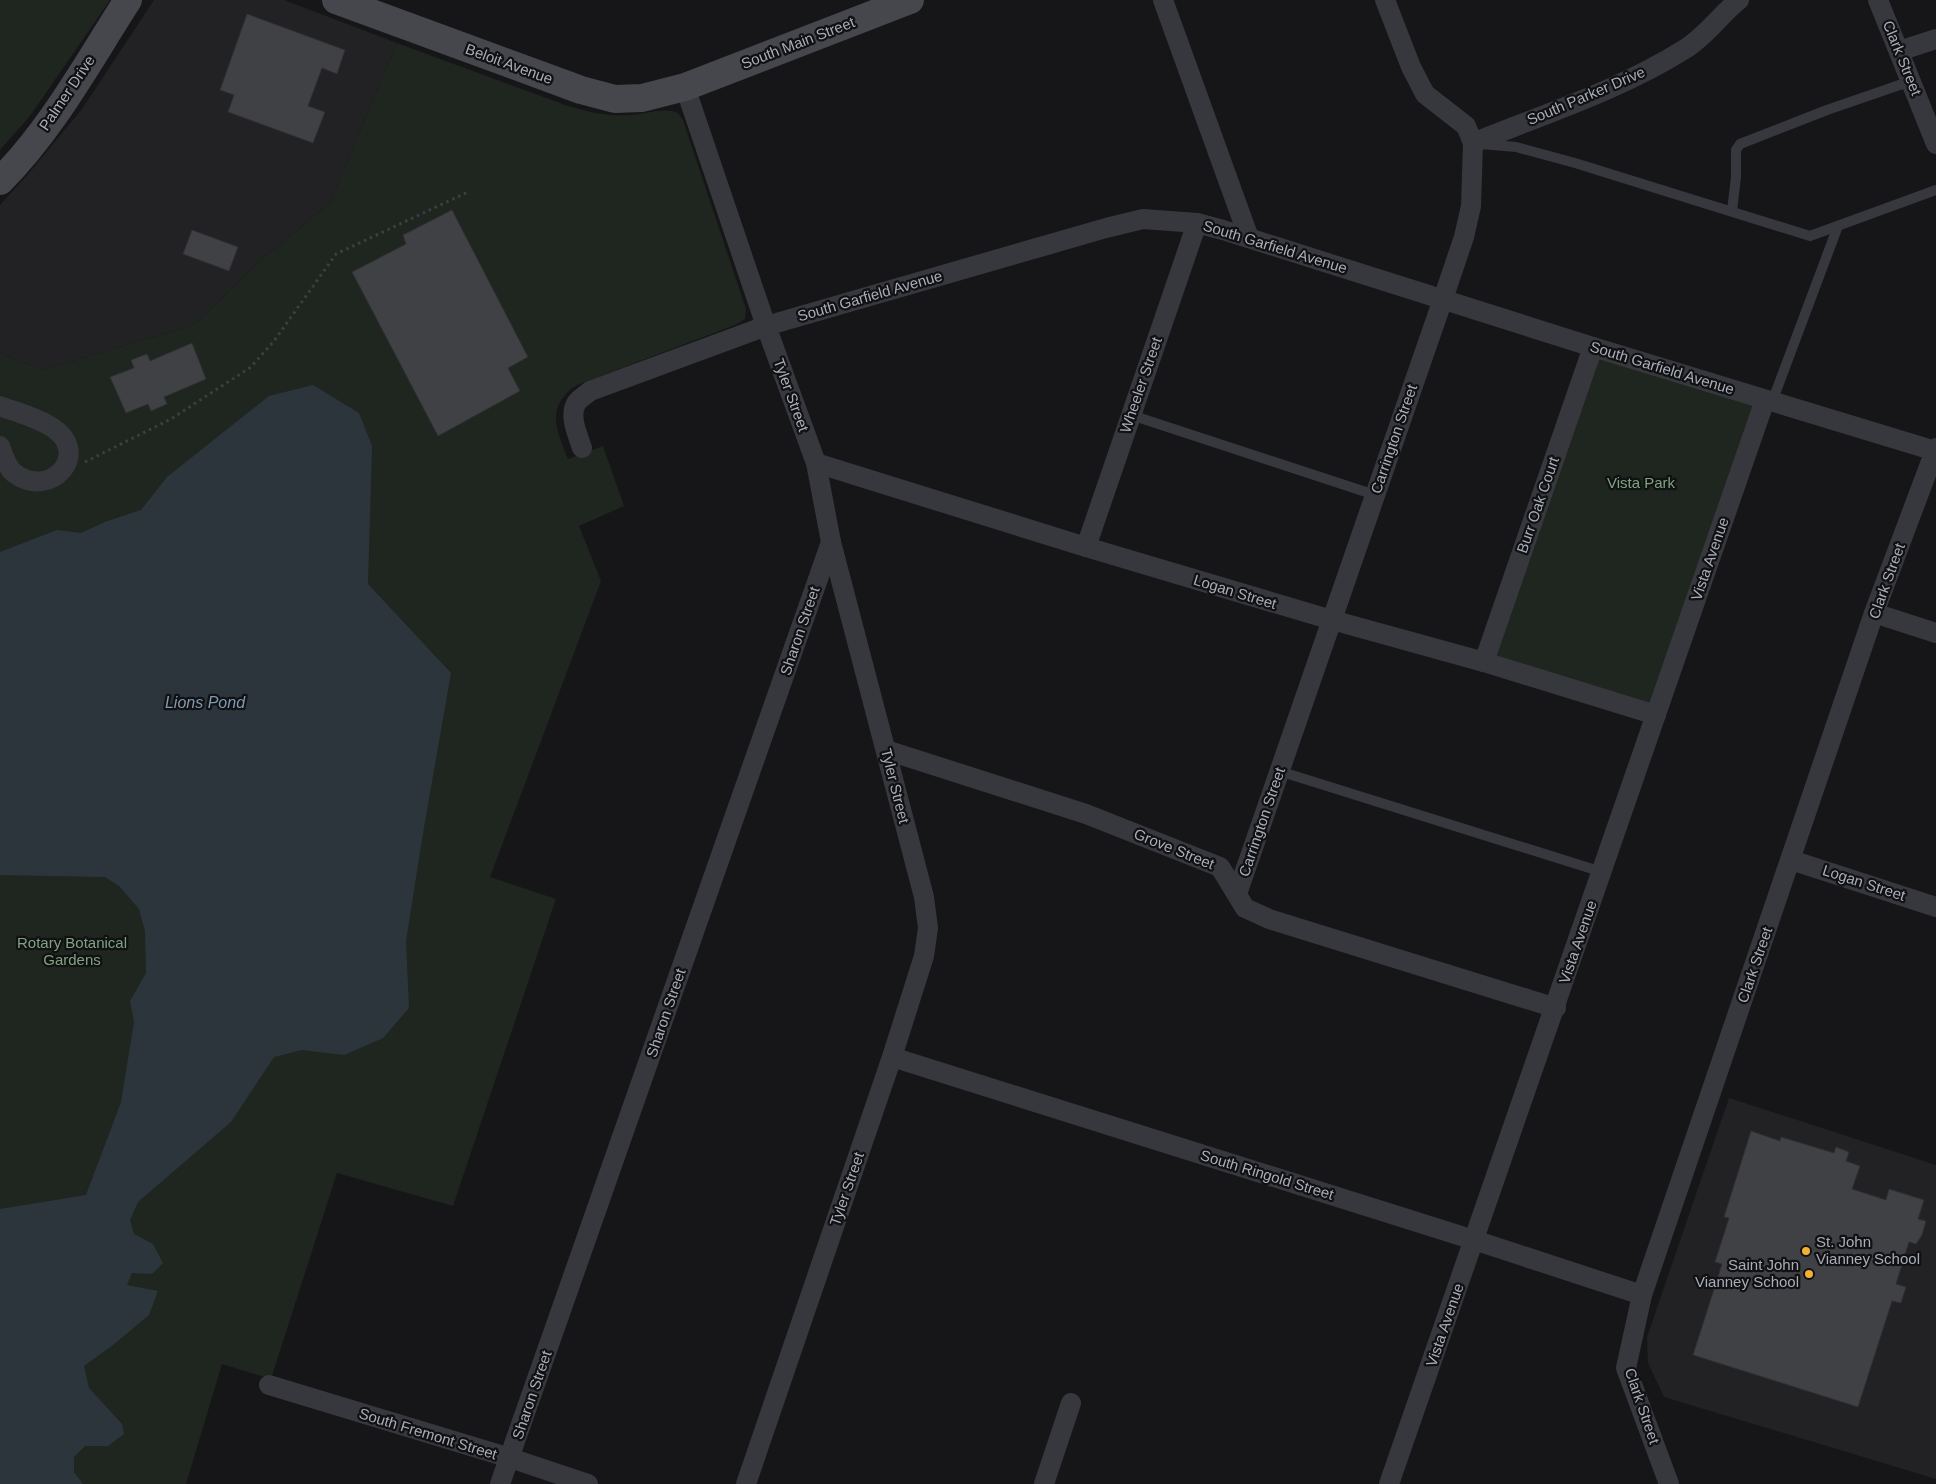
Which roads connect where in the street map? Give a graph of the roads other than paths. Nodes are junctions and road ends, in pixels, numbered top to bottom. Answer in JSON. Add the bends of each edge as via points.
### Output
{"nodes":[{"id":1,"x":128,"y":0,"type":"edge"},
{"id":2,"x":336,"y":0,"type":"edge"},
{"id":3,"x":910,"y":0,"type":"edge"},
{"id":4,"x":1163,"y":0,"type":"edge"},
{"id":5,"x":1385,"y":0,"type":"edge"},
{"id":6,"x":1739,"y":0,"type":"edge"},
{"id":7,"x":1878,"y":0,"type":"edge"},
{"id":8,"x":1936,"y":39,"type":"edge"},
{"id":9,"x":1899,"y":51,"type":"junction"},
{"id":10,"x":1911,"y":81,"type":"junction"},
{"id":11,"x":685,"y":86,"type":"junction"},
{"id":12,"x":1473,"y":143,"type":"junction"},
{"id":13,"x":1936,"y":144,"type":"edge"},
{"id":14,"x":0,"y":181,"type":"edge"},
{"id":15,"x":1936,"y":190,"type":"edge"},
{"id":16,"x":1732,"y":212,"type":"junction"},
{"id":17,"x":1197,"y":223,"type":"junction"},
{"id":18,"x":1838,"y":226,"type":"junction"},
{"id":19,"x":1249,"y":238,"type":"junction"},
{"id":20,"x":1443,"y":299,"type":"junction"},
{"id":21,"x":766,"y":326,"type":"junction"},
{"id":22,"x":1593,"y":347,"type":"junction"},
{"id":23,"x":1769,"y":401,"type":"junction"},
{"id":24,"x":0,"y":406,"type":"edge"},
{"id":25,"x":1131,"y":415,"type":"junction"},
{"id":26,"x":0,"y":446,"type":"edge"},
{"id":27,"x":582,"y":448,"type":"dead end"},
{"id":28,"x":1936,"y":449,"type":"edge"},
{"id":29,"x":816,"y":463,"type":"junction"},
{"id":30,"x":1930,"y":481,"type":"edge"},
{"id":31,"x":1375,"y":494,"type":"junction"},
{"id":32,"x":831,"y":542,"type":"junction"},
{"id":33,"x":1086,"y":547,"type":"junction"},
{"id":34,"x":1874,"y":613,"type":"junction"},
{"id":35,"x":1332,"y":620,"type":"junction"},
{"id":36,"x":1936,"y":633,"type":"edge"},
{"id":37,"x":1484,"y":662,"type":"junction"},
{"id":38,"x":1656,"y":716,"type":"junction"},
{"id":39,"x":886,"y":750,"type":"junction"},
{"id":40,"x":1279,"y":771,"type":"junction"},
{"id":41,"x":1791,"y":860,"type":"junction"},
{"id":42,"x":1602,"y":872,"type":"junction"},
{"id":43,"x":1236,"y":894,"type":"junction"},
{"id":44,"x":1936,"y":907,"type":"edge"},
{"id":45,"x":1556,"y":1008,"type":"junction"},
{"id":46,"x":892,"y":1057,"type":"junction"},
{"id":47,"x":1474,"y":1240,"type":"junction"},
{"id":48,"x":1642,"y":1295,"type":"junction"},
{"id":49,"x":269,"y":1385,"type":"dead end"},
{"id":50,"x":1071,"y":1403,"type":"dead end"},
{"id":51,"x":510,"y":1458,"type":"junction"},
{"id":52,"x":500,"y":1484,"type":"edge"},
{"id":53,"x":588,"y":1484,"type":"edge"},
{"id":54,"x":746,"y":1484,"type":"edge"},
{"id":55,"x":1044,"y":1484,"type":"edge"},
{"id":56,"x":1389,"y":1484,"type":"edge"},
{"id":57,"x":1669,"y":1484,"type":"edge"}],
"edges":[{"from":1,"to":14,"type":"main road","name":"Palmer Drive","via":[[51,120]]},
{"from":2,"to":11,"type":"main road","name":"Beloit Avenue","via":[[593,94],[615,99],[642,98]]},
{"from":3,"to":11,"type":"main road","name":"South Main Street"},
{"from":4,"to":19,"type":"street"},
{"from":5,"to":12,"type":"street","via":[[1411,68],[1425,94],[1466,126]]},
{"from":6,"to":12,"type":"street","name":"South Parker Drive","via":[[1711,29],[1686,48],[1628,80]]},
{"from":7,"to":9,"type":"street","name":"Clark Street"},
{"from":8,"to":9,"type":"street"},
{"from":9,"to":10,"type":"street","name":"Clark Street"},
{"from":10,"to":13,"type":"street","name":"Clark Street"},
{"from":10,"to":16,"type":"lane","via":[[1740,144],[1736,150]]},
{"from":11,"to":21,"type":"street","name":"Tyler Street"},
{"from":12,"to":16,"type":"lane","via":[[1516,147]]},
{"from":12,"to":20,"type":"street","name":"Carrington Street","via":[[1471,206]]},
{"from":15,"to":18,"type":"lane"},
{"from":16,"to":18,"type":"lane","via":[[1810,236]]},
{"from":17,"to":19,"type":"street","name":"South Garfield Avenue"},
{"from":17,"to":21,"type":"street","name":"South Garfield Avenue","via":[[1143,220],[1106,228]]},
{"from":17,"to":25,"type":"street","name":"Wheeler Street"},
{"from":18,"to":23,"type":"lane"},
{"from":19,"to":20,"type":"street","name":"South Garfield Avenue"},
{"from":20,"to":22,"type":"street","name":"South Garfield Avenue"},
{"from":20,"to":31,"type":"street","name":"Carrington Street"},
{"from":21,"to":27,"type":"street","name":"South Garfield Avenue","via":[[590,392],[577,402],[573,413]]},
{"from":21,"to":29,"type":"street","name":"Tyler Street"},
{"from":22,"to":23,"type":"street","name":"South Garfield Avenue"},
{"from":22,"to":37,"type":"street","name":"Burr Oak Court"},
{"from":23,"to":28,"type":"street","name":"South Garfield Avenue"},
{"from":23,"to":38,"type":"street","name":"Vista Avenue"},
{"from":24,"to":26,"type":"street","via":[[50,426],[61,435],[69,450],[68,462],[52,478],[43,481],[27,479],[13,472]]},
{"from":25,"to":31,"type":"lane"},
{"from":25,"to":33,"type":"street","name":"Wheeler Street"},
{"from":28,"to":30,"type":"street","name":"Clark Street"},
{"from":29,"to":32,"type":"street","name":"Tyler Street"},
{"from":29,"to":33,"type":"street","name":"Logan Street"},
{"from":30,"to":34,"type":"street","name":"Clark Street"},
{"from":31,"to":35,"type":"street","name":"Carrington Street"},
{"from":32,"to":39,"type":"street","name":"Tyler Street"},
{"from":32,"to":51,"type":"street","name":"Sharon Street"},
{"from":33,"to":35,"type":"street","name":"Logan Street"},
{"from":34,"to":36,"type":"street"},
{"from":34,"to":41,"type":"street","name":"Clark Street"},
{"from":35,"to":37,"type":"street","name":"Logan Street"},
{"from":35,"to":40,"type":"street","name":"Carrington Street"},
{"from":37,"to":38,"type":"street","name":"Logan Street"},
{"from":38,"to":42,"type":"street","name":"Vista Avenue"},
{"from":39,"to":43,"type":"street","name":"Grove Street","via":[[1086,814],[1220,867]]},
{"from":39,"to":46,"type":"street","name":"Tyler Street","via":[[924,896],[928,928],[924,956]]},
{"from":40,"to":42,"type":"lane"},
{"from":40,"to":43,"type":"street","name":"Carrington Street"},
{"from":41,"to":44,"type":"street","name":"Logan Street"},
{"from":41,"to":48,"type":"street","name":"Clark Street"},
{"from":42,"to":45,"type":"street","name":"Vista Avenue"},
{"from":43,"to":45,"type":"street","name":"Grove Street","via":[[1245,908],[1269,919]]},
{"from":45,"to":47,"type":"street","name":"Vista Avenue"},
{"from":46,"to":47,"type":"street","name":"South Ringold Street"},
{"from":46,"to":54,"type":"street","name":"Tyler Street"},
{"from":47,"to":48,"type":"street","name":"South Ringold Street"},
{"from":47,"to":56,"type":"street","name":"Vista Avenue"},
{"from":48,"to":57,"type":"street","name":"Clark Street","via":[[1626,1368]]},
{"from":49,"to":51,"type":"street","name":"South Fremont Street"},
{"from":50,"to":55,"type":"street"},
{"from":51,"to":52,"type":"street","name":"Sharon Street"},
{"from":51,"to":53,"type":"street","name":"South Fremont Street"}]}
